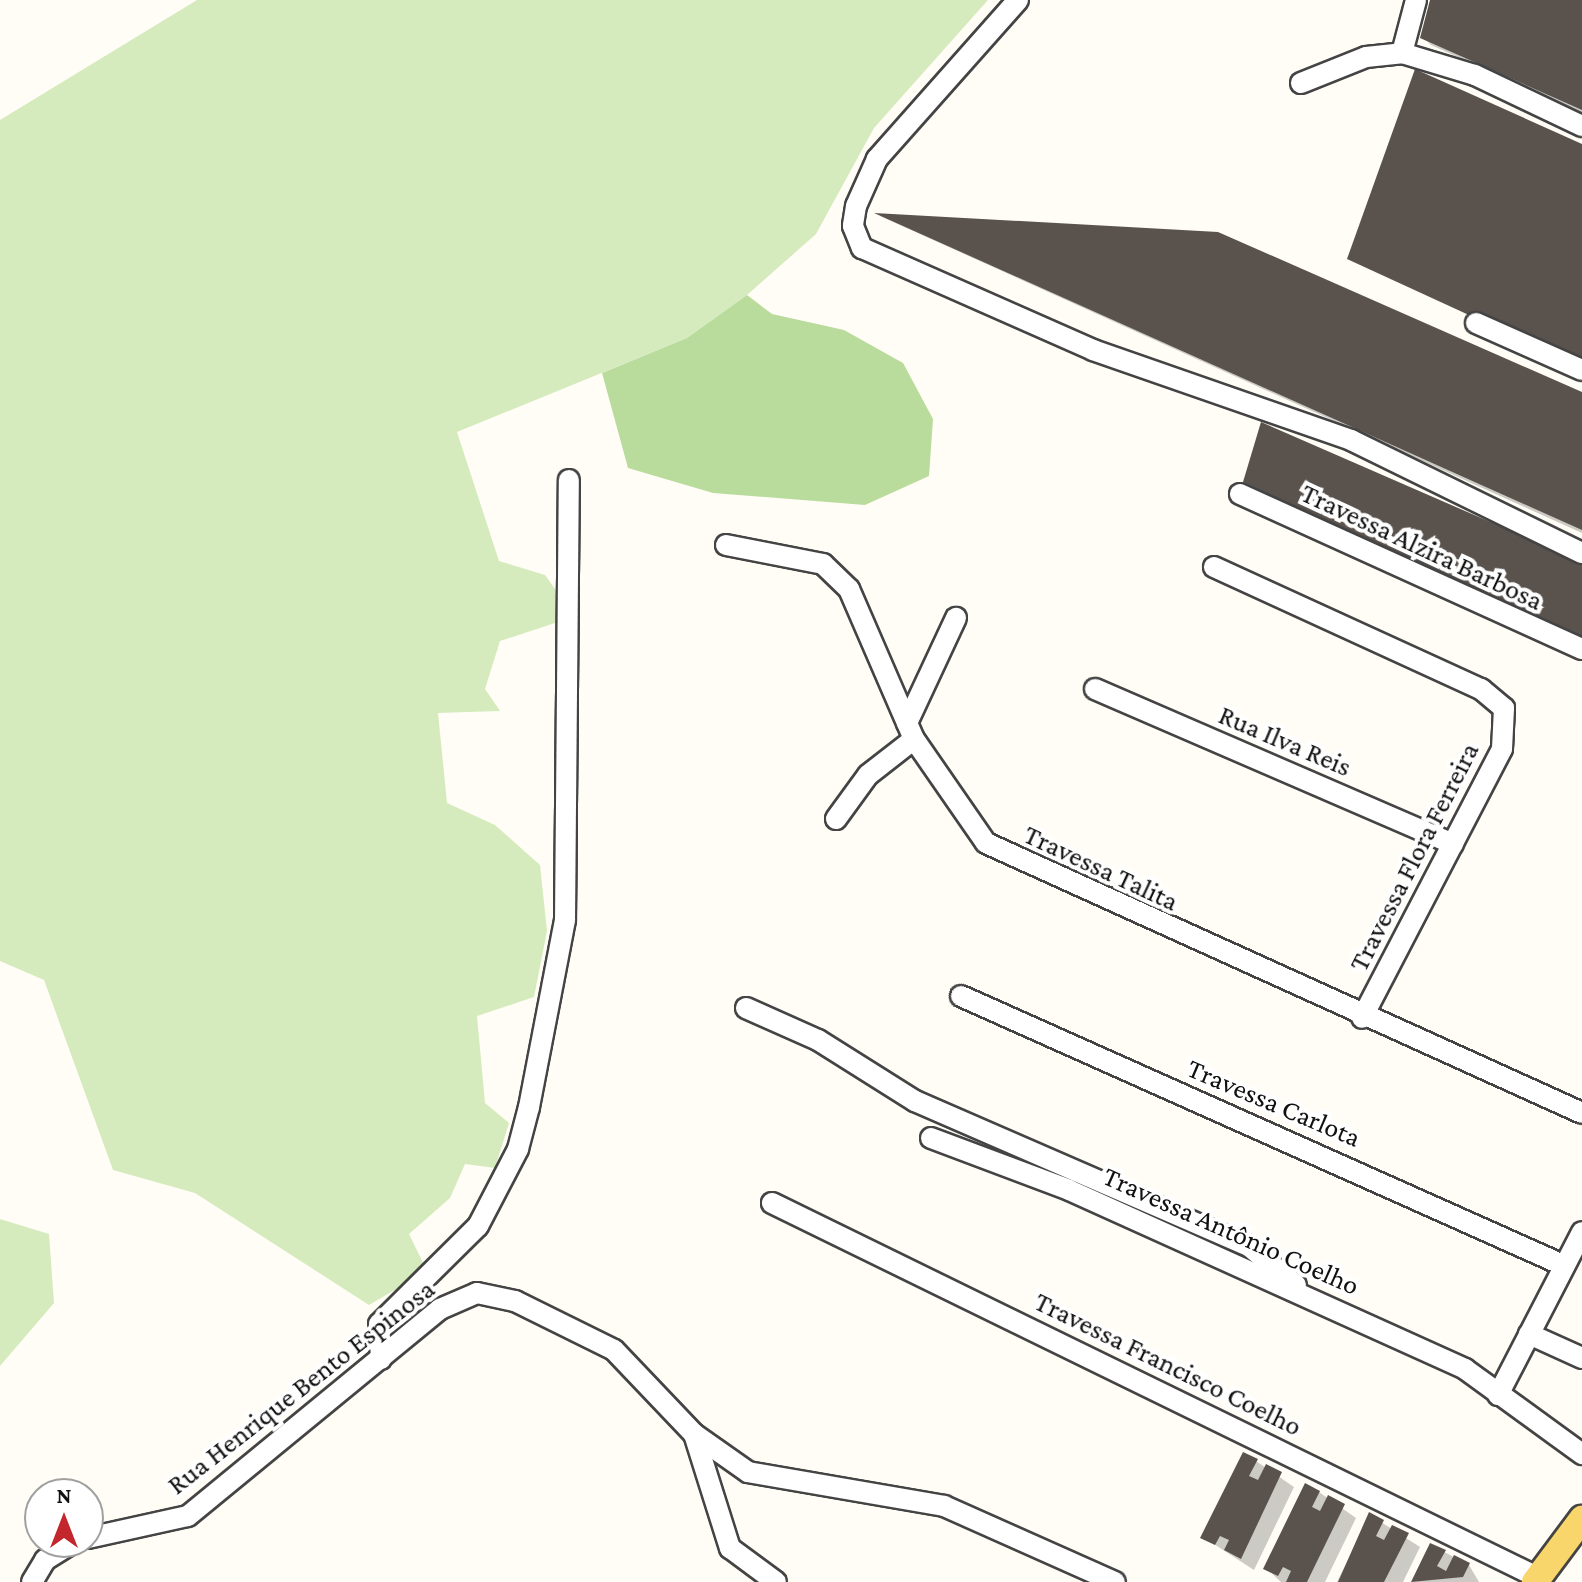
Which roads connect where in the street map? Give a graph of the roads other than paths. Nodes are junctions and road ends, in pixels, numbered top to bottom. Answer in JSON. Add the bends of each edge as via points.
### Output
{"nodes":[{"id":1,"x":1018,"y":0,"type":"edge"},
{"id":2,"x":1416,"y":0,"type":"edge"},
{"id":3,"x":1402,"y":53,"type":"junction"},
{"id":4,"x":1301,"y":83,"type":"dead end"},
{"id":5,"x":1582,"y":126,"type":"edge"},
{"id":6,"x":1476,"y":323,"type":"dead end"},
{"id":7,"x":1582,"y":370,"type":"edge"},
{"id":8,"x":569,"y":480,"type":"dead end"},
{"id":9,"x":1240,"y":494,"type":"dead end"},
{"id":10,"x":726,"y":545,"type":"dead end"},
{"id":11,"x":1582,"y":553,"type":"edge"},
{"id":12,"x":1214,"y":567,"type":"dead end"},
{"id":13,"x":956,"y":618,"type":"dead end"},
{"id":14,"x":1582,"y":649,"type":"edge"},
{"id":15,"x":1095,"y":689,"type":"dead end"},
{"id":16,"x":911,"y":731,"type":"junction"},
{"id":17,"x":836,"y":819,"type":"dead end"},
{"id":18,"x":1453,"y":844,"type":"junction"},
{"id":19,"x":961,"y":996,"type":"dead end"},
{"id":20,"x":746,"y":1008,"type":"dead end"},
{"id":21,"x":1362,"y":1018,"type":"junction"},
{"id":22,"x":1582,"y":1113,"type":"edge"},
{"id":23,"x":931,"y":1138,"type":"dead end"},
{"id":24,"x":1117,"y":1185,"type":"junction"},
{"id":25,"x":772,"y":1203,"type":"dead end"},
{"id":26,"x":1104,"y":1205,"type":"junction"},
{"id":27,"x":1582,"y":1232,"type":"edge"},
{"id":28,"x":1563,"y":1265,"type":"junction"},
{"id":29,"x":1304,"y":1293,"type":"junction"},
{"id":30,"x":1529,"y":1334,"type":"junction"},
{"id":31,"x":1582,"y":1358,"type":"edge"},
{"id":32,"x":381,"y":1359,"type":"junction"},
{"id":33,"x":1498,"y":1395,"type":"junction"},
{"id":34,"x":694,"y":1434,"type":"junction"},
{"id":35,"x":1582,"y":1454,"type":"edge"},
{"id":36,"x":1582,"y":1519,"type":"edge"},
{"id":37,"x":104,"y":1534,"type":"edge"},
{"id":38,"x":48,"y":1558,"type":"edge"},
{"id":39,"x":1537,"y":1580,"type":"edge"},
{"id":40,"x":32,"y":1582,"type":"edge"},
{"id":41,"x":776,"y":1582,"type":"edge"},
{"id":42,"x":1115,"y":1582,"type":"edge"}],
"edges":[{"from":1,"to":11,"type":"street","via":[[877,159],[856,206],[853,226],[862,248],[1093,350],[1351,440]]},
{"from":2,"to":3,"type":"street"},
{"from":3,"to":4,"type":"street","via":[[1366,57]]},
{"from":3,"to":5,"type":"street","via":[[1475,75]]},
{"from":6,"to":7,"type":"street"},
{"from":8,"to":32,"type":"street","via":[[565,920],[529,1107],[518,1149],[478,1226],[379,1324]]},
{"from":9,"to":14,"type":"street","name":"Travessa Alzira Barbosa"},
{"from":10,"to":16,"type":"street","name":"Travessa Talita","via":[[823,564],[838,577],[863,610]]},
{"from":12,"to":18,"type":"street","name":"Travessa Flora Ferreira","via":[[1481,689],[1504,708],[1502,749]]},
{"from":13,"to":16,"type":"street"},
{"from":15,"to":18,"type":"street","name":"Rua Ilva Reis"},
{"from":16,"to":17,"type":"street","via":[[868,775]]},
{"from":16,"to":21,"type":"street","name":"Travessa Talita","via":[[986,843]]},
{"from":18,"to":21,"type":"street","name":"Travessa Flora Ferreira"},
{"from":19,"to":28,"type":"street","name":"Travessa Carlota"},
{"from":20,"to":24,"type":"street","via":[[818,1040],[915,1101]]},
{"from":21,"to":22,"type":"street","name":"Travessa Talita"},
{"from":23,"to":26,"type":"street","name":"Travessa Antônio Coelho"},
{"from":24,"to":26,"type":"street"},
{"from":24,"to":29,"type":"street","via":[[1249,1246]]},
{"from":25,"to":39,"type":"street","name":"Travessa Francisco Coelho"},
{"from":26,"to":29,"type":"street","name":"Travessa Antônio Coelho"},
{"from":27,"to":28,"type":"street"},
{"from":28,"to":30,"type":"street"},
{"from":29,"to":33,"type":"street","name":"Travessa Antônio Coelho","via":[[1465,1369]]},
{"from":30,"to":31,"type":"street"},
{"from":30,"to":33,"type":"street"},
{"from":32,"to":34,"type":"street","name":"Rua Henrique Bento Espinosa","via":[[460,1297],[499,1295],[614,1350]]},
{"from":32,"to":37,"type":"street","name":"Rua Henrique Bento Espinosa","via":[[188,1516]]},
{"from":33,"to":35,"type":"street","name":"Travessa Antônio Coelho"},
{"from":34,"to":41,"type":"street","via":[[730,1548]]},
{"from":34,"to":42,"type":"street","via":[[776,1482],[944,1506]]},
{"from":36,"to":39,"type":"main road"},
{"from":38,"to":40,"type":"street"}]}
